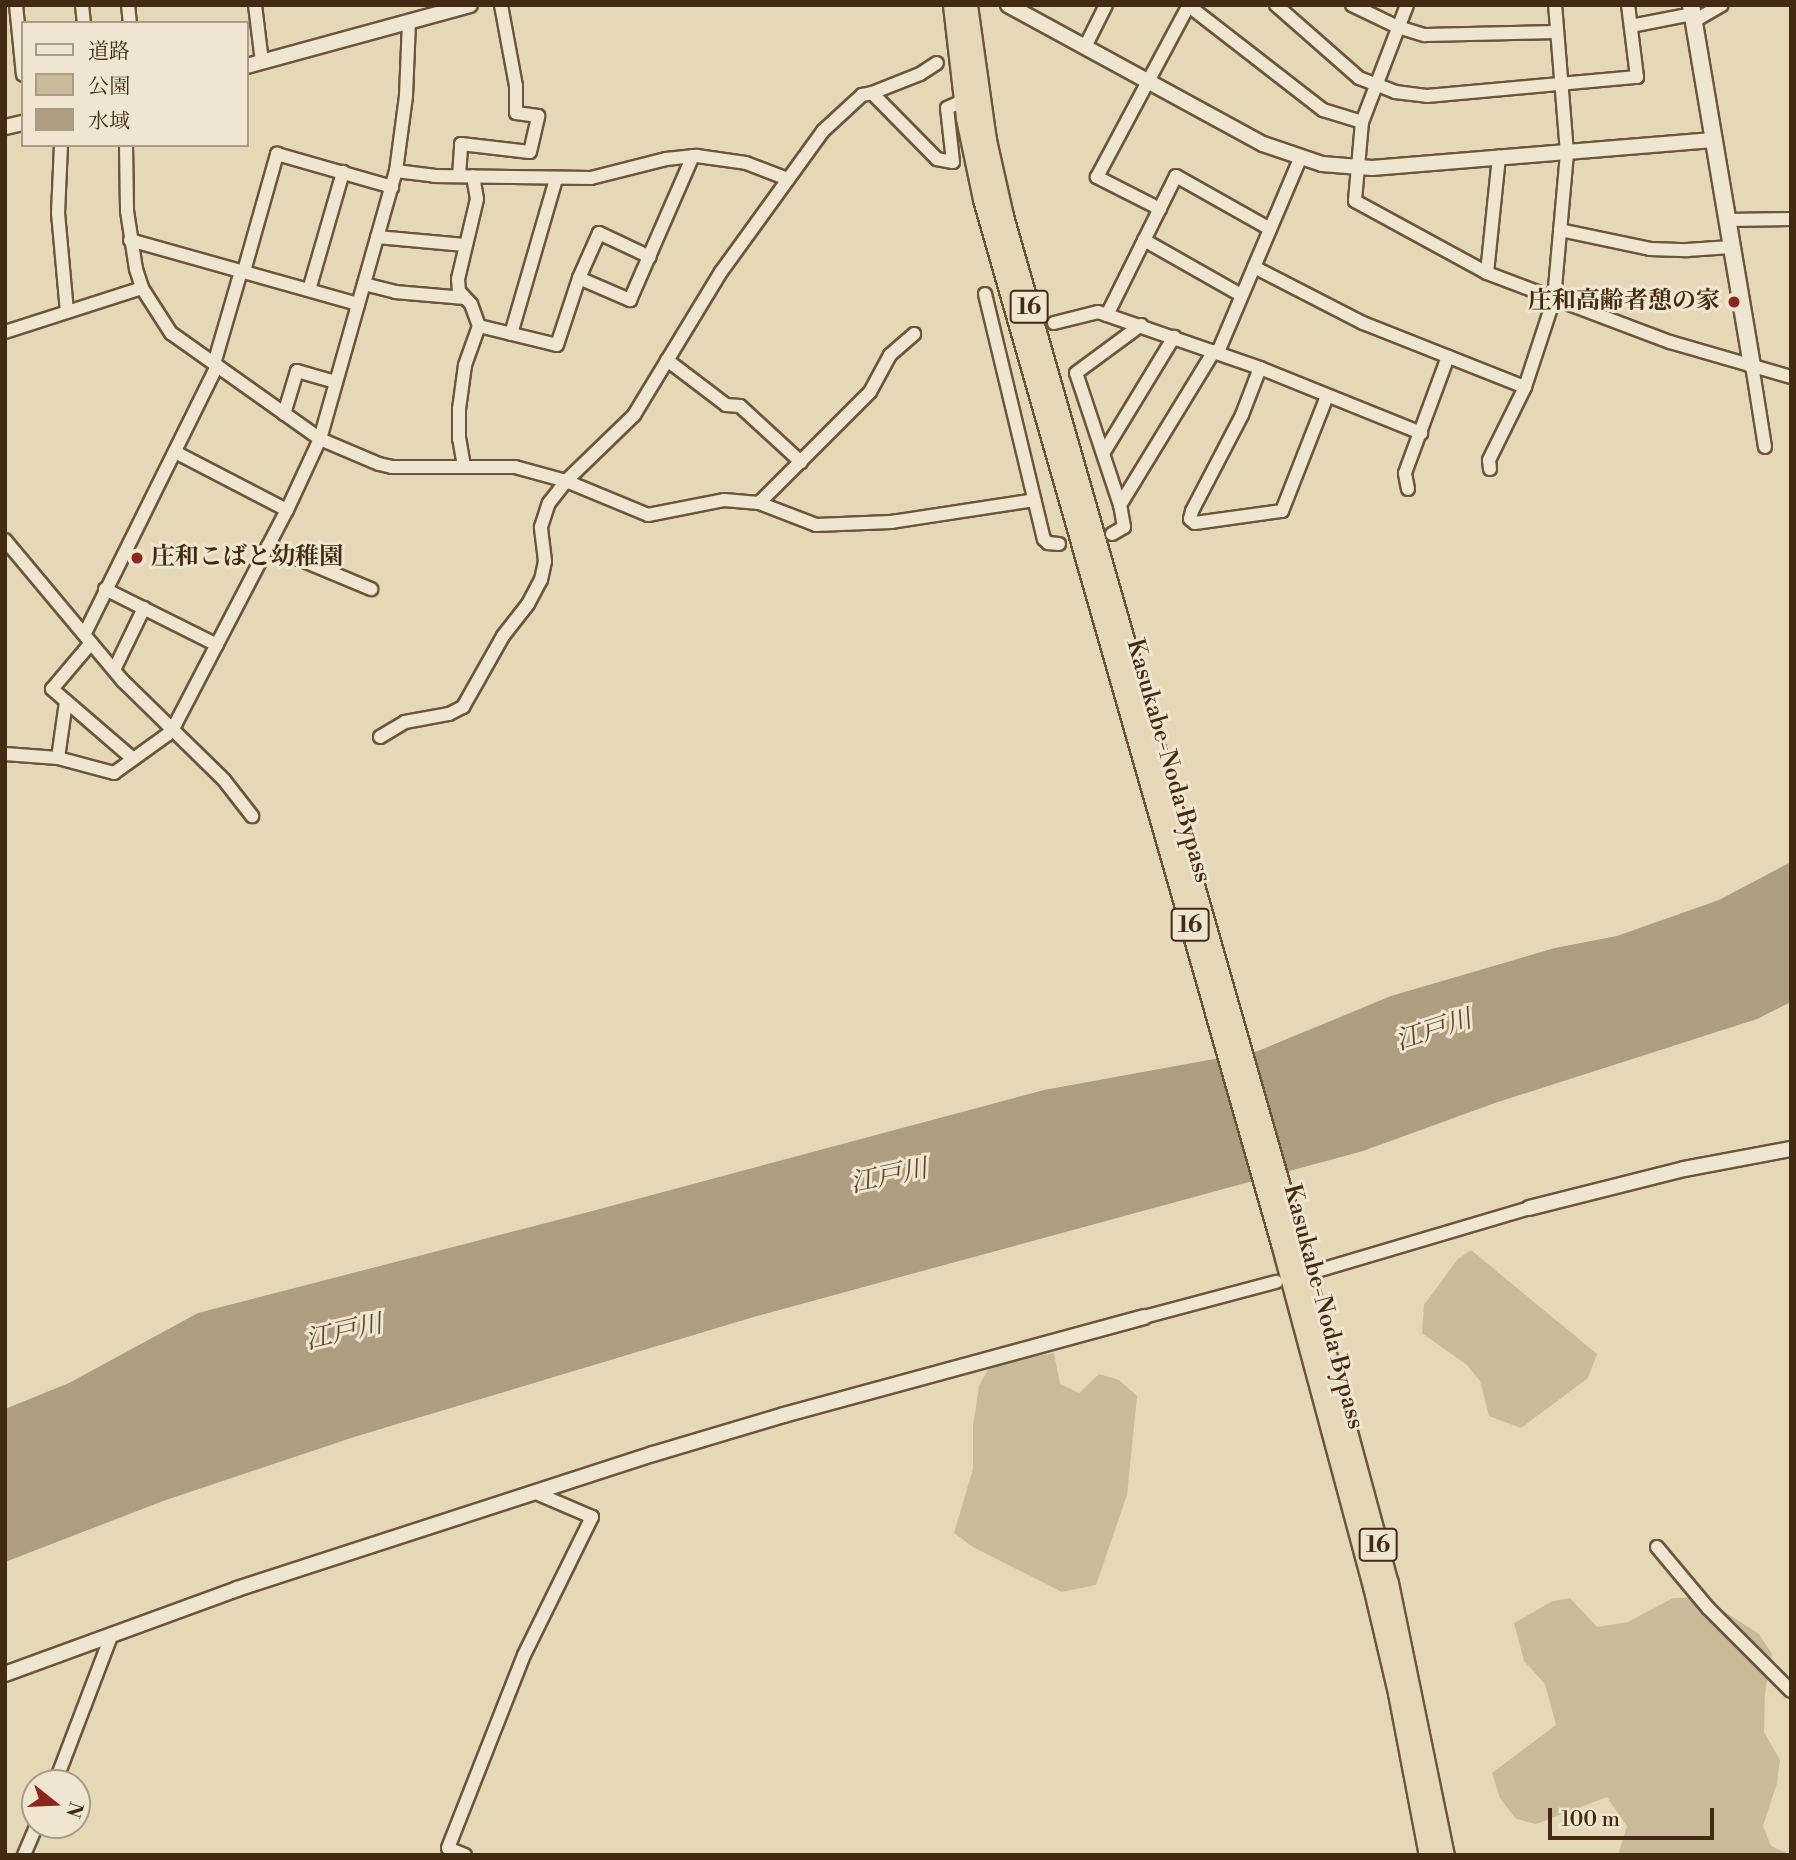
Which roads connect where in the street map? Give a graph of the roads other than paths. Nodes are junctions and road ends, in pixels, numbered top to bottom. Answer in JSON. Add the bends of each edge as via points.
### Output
{"nodes":[{"id":1,"x":16,"y":5,"type":"edge"},
{"id":2,"x":255,"y":5,"type":"edge"},
{"id":3,"x":501,"y":5,"type":"edge"},
{"id":4,"x":953,"y":5,"type":"edge"},
{"id":5,"x":967,"y":5,"type":"edge"},
{"id":6,"x":1008,"y":5,"type":"edge"},
{"id":7,"x":1106,"y":5,"type":"edge"},
{"id":8,"x":1276,"y":5,"type":"edge"},
{"id":9,"x":1352,"y":5,"type":"edge"},
{"id":10,"x":1407,"y":5,"type":"edge"},
{"id":11,"x":1555,"y":5,"type":"edge"},
{"id":12,"x":1628,"y":5,"type":"edge"},
{"id":13,"x":1721,"y":5,"type":"edge"},
{"id":14,"x":1189,"y":6,"type":"edge"},
{"id":15,"x":461,"y":7,"type":"edge"},
{"id":16,"x":1693,"y":14,"type":"edge"},
{"id":17,"x":409,"y":22,"type":"junction"},
{"id":18,"x":1631,"y":26,"type":"junction"},
{"id":19,"x":1398,"y":27,"type":"junction"},
{"id":20,"x":1557,"y":32,"type":"junction"},
{"id":21,"x":1085,"y":47,"type":"junction"},
{"id":22,"x":21,"y":55,"type":"edge"},
{"id":23,"x":262,"y":62,"type":"junction"},
{"id":24,"x":937,"y":63,"type":"dead end"},
{"id":25,"x":248,"y":66,"type":"edge"},
{"id":26,"x":1147,"y":82,"type":"junction"},
{"id":27,"x":1562,"y":83,"type":"junction"},
{"id":28,"x":1376,"y":85,"type":"junction"},
{"id":29,"x":872,"y":93,"type":"junction"},
{"id":30,"x":964,"y":101,"type":"junction"},
{"id":31,"x":1362,"y":122,"type":"junction"},
{"id":32,"x":1713,"y":140,"type":"junction"},
{"id":33,"x":61,"y":147,"type":"edge"},
{"id":34,"x":125,"y":147,"type":"edge"},
{"id":35,"x":1567,"y":153,"type":"junction"},
{"id":36,"x":693,"y":156,"type":"junction"},
{"id":37,"x":1499,"y":158,"type":"junction"},
{"id":38,"x":1300,"y":159,"type":"junction"},
{"id":39,"x":1357,"y":167,"type":"junction"},
{"id":40,"x":396,"y":171,"type":"junction"},
{"id":41,"x":343,"y":172,"type":"junction"},
{"id":42,"x":458,"y":176,"type":"junction"},
{"id":43,"x":473,"y":176,"type":"junction"},
{"id":44,"x":556,"y":179,"type":"junction"},
{"id":45,"x":788,"y":179,"type":"junction"},
{"id":46,"x":392,"y":187,"type":"junction"},
{"id":47,"x":1160,"y":209,"type":"junction"},
{"id":48,"x":1791,"y":219,"type":"edge"},
{"id":49,"x":1727,"y":220,"type":"junction"},
{"id":50,"x":1270,"y":229,"type":"junction"},
{"id":51,"x":1560,"y":229,"type":"junction"},
{"id":52,"x":377,"y":237,"type":"junction"},
{"id":53,"x":130,"y":240,"type":"junction"},
{"id":54,"x":1144,"y":240,"type":"junction"},
{"id":55,"x":465,"y":246,"type":"junction"},
{"id":56,"x":1731,"y":247,"type":"junction"},
{"id":57,"x":650,"y":257,"type":"junction"},
{"id":58,"x":1254,"y":267,"type":"junction"},
{"id":59,"x":243,"y":271,"type":"junction"},
{"id":60,"x":1487,"y":273,"type":"junction"},
{"id":61,"x":579,"y":278,"type":"junction"},
{"id":62,"x":364,"y":284,"type":"junction"},
{"id":63,"x":142,"y":288,"type":"junction"},
{"id":64,"x":309,"y":290,"type":"junction"},
{"id":65,"x":985,"y":294,"type":"dead end"},
{"id":66,"x":1241,"y":295,"type":"junction"},
{"id":67,"x":465,"y":298,"type":"junction"},
{"id":68,"x":1554,"y":299,"type":"junction"},
{"id":69,"x":358,"y":304,"type":"junction"},
{"id":70,"x":67,"y":312,"type":"junction"},
{"id":71,"x":1107,"y":315,"type":"junction"},
{"id":72,"x":1054,"y":323,"type":"dead end"},
{"id":73,"x":479,"y":326,"type":"junction"},
{"id":74,"x":1141,"y":326,"type":"junction"},
{"id":75,"x":5,"y":332,"type":"edge"},
{"id":76,"x":511,"y":334,"type":"junction"},
{"id":77,"x":914,"y":334,"type":"dead end"},
{"id":78,"x":1174,"y":337,"type":"junction"},
{"id":79,"x":1216,"y":352,"type":"junction"},
{"id":80,"x":1448,"y":357,"type":"junction"},
{"id":81,"x":667,"y":360,"type":"junction"},
{"id":82,"x":215,"y":365,"type":"junction"},
{"id":83,"x":1752,"y":365,"type":"junction"},
{"id":84,"x":1261,"y":368,"type":"junction"},
{"id":85,"x":1791,"y":377,"type":"edge"},
{"id":86,"x":335,"y":382,"type":"junction"},
{"id":87,"x":1525,"y":387,"type":"junction"},
{"id":88,"x":1327,"y":396,"type":"junction"},
{"id":89,"x":284,"y":414,"type":"junction"},
{"id":90,"x":1420,"y":433,"type":"junction"},
{"id":91,"x":320,"y":439,"type":"junction"},
{"id":92,"x":1765,"y":447,"type":"dead end"},
{"id":93,"x":175,"y":452,"type":"junction"},
{"id":94,"x":1104,"y":452,"type":"junction"},
{"id":95,"x":801,"y":462,"type":"junction"},
{"id":96,"x":464,"y":466,"type":"junction"},
{"id":97,"x":1490,"y":469,"type":"dead end"},
{"id":98,"x":566,"y":481,"type":"junction"},
{"id":99,"x":1408,"y":489,"type":"dead end"},
{"id":100,"x":1034,"y":500,"type":"junction"},
{"id":101,"x":759,"y":503,"type":"junction"},
{"id":102,"x":1120,"y":505,"type":"junction"},
{"id":103,"x":287,"y":510,"type":"junction"},
{"id":104,"x":1112,"y":534,"type":"dead end"},
{"id":105,"x":5,"y":540,"type":"edge"},
{"id":106,"x":1059,"y":544,"type":"dead end"},
{"id":107,"x":268,"y":546,"type":"junction"},
{"id":108,"x":105,"y":589,"type":"junction"},
{"id":109,"x":371,"y":589,"type":"dead end"},
{"id":110,"x":1106,"y":606,"type":"junction"},
{"id":111,"x":144,"y":608,"type":"junction"},
{"id":112,"x":88,"y":638,"type":"junction"},
{"id":113,"x":217,"y":645,"type":"junction"},
{"id":114,"x":114,"y":670,"type":"junction"},
{"id":115,"x":66,"y":702,"type":"junction"},
{"id":116,"x":171,"y":730,"type":"junction"},
{"id":117,"x":380,"y":737,"type":"dead end"},
{"id":118,"x":5,"y":754,"type":"edge"},
{"id":119,"x":58,"y":758,"type":"junction"},
{"id":120,"x":133,"y":759,"type":"junction"},
{"id":121,"x":252,"y":816,"type":"dead end"},
{"id":122,"x":1791,"y":1149,"type":"edge"},
{"id":123,"x":1530,"y":1208,"type":"joint"},
{"id":124,"x":1288,"y":1241,"type":"junction"},
{"id":125,"x":1320,"y":1270,"type":"dead end"},
{"id":126,"x":1276,"y":1282,"type":"dead end"},
{"id":127,"x":1144,"y":1317,"type":"joint"},
{"id":128,"x":536,"y":1493,"type":"junction"},
{"id":129,"x":1657,"y":1547,"type":"dead end"},
{"id":130,"x":111,"y":1636,"type":"junction"},
{"id":131,"x":5,"y":1674,"type":"edge"},
{"id":132,"x":1791,"y":1691,"type":"edge"},
{"id":133,"x":60,"y":1769,"type":"edge"},
{"id":134,"x":465,"y":1855,"type":"edge"},
{"id":135,"x":1429,"y":1855,"type":"edge"},
{"id":136,"x":1444,"y":1855,"type":"edge"}],
"edges":[{"from":1,"to":22,"type":"street"},
{"from":2,"to":23,"type":"street"},
{"from":3,"to":42,"type":"street","via":[[516,86],[516,113],[538,116],[530,152],[461,144]]},
{"from":4,"to":30,"type":"highway","name":"Kasukabe-Noda Bypass","number":"16"},
{"from":5,"to":110,"type":"highway","name":"Kasukabe-Noda Bypass","number":"16","via":[[1003,216]]},
{"from":6,"to":21,"type":"street"},
{"from":7,"to":21,"type":"street"},
{"from":8,"to":28,"type":"street","via":[[1346,70]]},
{"from":9,"to":19,"type":"street"},
{"from":10,"to":19,"type":"street"},
{"from":11,"to":20,"type":"street"},
{"from":12,"to":18,"type":"street"},
{"from":13,"to":16,"type":"street"},
{"from":14,"to":26,"type":"street"},
{"from":14,"to":31,"type":"street","via":[[1323,110]]},
{"from":15,"to":17,"type":"street"},
{"from":16,"to":18,"type":"street"},
{"from":16,"to":32,"type":"main road"},
{"from":17,"to":23,"type":"street"},
{"from":17,"to":40,"type":"street"},
{"from":18,"to":27,"type":"street","via":[[1637,77]]},
{"from":19,"to":20,"type":"street","via":[[1425,35]]},
{"from":19,"to":28,"type":"street"},
{"from":20,"to":27,"type":"street"},
{"from":21,"to":26,"type":"street"},
{"from":23,"to":25,"type":"street"},
{"from":24,"to":29,"type":"street"},
{"from":26,"to":38,"type":"street"},
{"from":26,"to":47,"type":"street","via":[[1097,177]]},
{"from":27,"to":28,"type":"street","via":[[1427,96]]},
{"from":27,"to":35,"type":"street"},
{"from":28,"to":31,"type":"street"},
{"from":29,"to":30,"type":"street","via":[[937,159],[953,162],[947,108]]},
{"from":29,"to":45,"type":"street","via":[[843,110]]},
{"from":30,"to":110,"type":"highway","name":"Kasukabe-Noda Bypass","number":"16","via":[[984,199]]},
{"from":31,"to":39,"type":"street"},
{"from":32,"to":35,"type":"street"},
{"from":32,"to":49,"type":"main road"},
{"from":33,"to":70,"type":"street","via":[[58,214]]},
{"from":34,"to":53,"type":"street"},
{"from":35,"to":37,"type":"street"},
{"from":35,"to":51,"type":"street"},
{"from":36,"to":44,"type":"street","via":[[591,178]]},
{"from":36,"to":45,"type":"street","via":[[746,163]]},
{"from":36,"to":57,"type":"street"},
{"from":37,"to":39,"type":"street"},
{"from":37,"to":60,"type":"street"},
{"from":38,"to":39,"type":"street"},
{"from":38,"to":50,"type":"street"},
{"from":39,"to":60,"type":"street","via":[[1355,201]]},
{"from":40,"to":42,"type":"street"},
{"from":40,"to":46,"type":"street"},
{"from":41,"to":46,"type":"street"},
{"from":41,"to":59,"type":"street","via":[[277,154]]},
{"from":41,"to":64,"type":"street"},
{"from":42,"to":43,"type":"street"},
{"from":43,"to":44,"type":"street"},
{"from":43,"to":55,"type":"street","via":[[477,195]]},
{"from":44,"to":76,"type":"street"},
{"from":45,"to":81,"type":"street","via":[[734,253]]},
{"from":46,"to":52,"type":"street"},
{"from":47,"to":50,"type":"street","via":[[1176,176]]},
{"from":47,"to":54,"type":"street"},
{"from":48,"to":49,"type":"street"},
{"from":49,"to":56,"type":"main road"},
{"from":50,"to":58,"type":"street"},
{"from":51,"to":56,"type":"street","via":[[1650,248]]},
{"from":51,"to":68,"type":"street"},
{"from":52,"to":55,"type":"street"},
{"from":52,"to":62,"type":"street"},
{"from":53,"to":59,"type":"street"},
{"from":53,"to":63,"type":"street"},
{"from":54,"to":66,"type":"street"},
{"from":54,"to":71,"type":"street"},
{"from":55,"to":67,"type":"street","via":[[458,279]]},
{"from":56,"to":83,"type":"main road"},
{"from":57,"to":61,"type":"street","via":[[630,300]]},
{"from":57,"to":61,"type":"street","via":[[599,233]]},
{"from":58,"to":66,"type":"street"},
{"from":58,"to":80,"type":"street","via":[[1363,323]]},
{"from":59,"to":64,"type":"street"},
{"from":59,"to":82,"type":"street"},
{"from":60,"to":68,"type":"street"},
{"from":61,"to":76,"type":"street","via":[[557,345]]},
{"from":62,"to":67,"type":"street","via":[[396,292]]},
{"from":62,"to":69,"type":"street"},
{"from":63,"to":70,"type":"street"},
{"from":63,"to":82,"type":"street","via":[[171,333]]},
{"from":64,"to":69,"type":"street"},
{"from":65,"to":100,"type":"street"},
{"from":66,"to":79,"type":"street"},
{"from":67,"to":73,"type":"street"},
{"from":68,"to":83,"type":"street","via":[[1670,342]]},
{"from":68,"to":87,"type":"street"},
{"from":69,"to":86,"type":"street"},
{"from":70,"to":75,"type":"street"},
{"from":71,"to":72,"type":"street","via":[[1098,312]]},
{"from":71,"to":74,"type":"street"},
{"from":73,"to":76,"type":"street"},
{"from":73,"to":96,"type":"street","via":[[465,365],[459,409]]},
{"from":74,"to":78,"type":"street"},
{"from":74,"to":94,"type":"street","via":[[1076,373]]},
{"from":77,"to":95,"type":"street","via":[[890,355],[870,392]]},
{"from":78,"to":79,"type":"street"},
{"from":78,"to":94,"type":"street"},
{"from":79,"to":84,"type":"street"},
{"from":79,"to":102,"type":"street"},
{"from":80,"to":87,"type":"street"},
{"from":80,"to":90,"type":"street"},
{"from":81,"to":95,"type":"street","via":[[726,405],[740,406]]},
{"from":81,"to":98,"type":"street","via":[[624,428]]},
{"from":82,"to":89,"type":"street"},
{"from":82,"to":93,"type":"street"},
{"from":83,"to":85,"type":"street"},
{"from":83,"to":92,"type":"street"},
{"from":84,"to":88,"type":"street"},
{"from":84,"to":88,"type":"street","via":[[1192,511],[1190,519],[1195,523],[1282,511]]},
{"from":86,"to":89,"type":"street","via":[[297,371]]},
{"from":86,"to":91,"type":"street"},
{"from":87,"to":97,"type":"street","via":[[1489,460]]},
{"from":88,"to":90,"type":"street"},
{"from":89,"to":91,"type":"street"},
{"from":90,"to":99,"type":"street","via":[[1405,473]]},
{"from":91,"to":96,"type":"street","via":[[392,467]]},
{"from":91,"to":103,"type":"street"},
{"from":93,"to":103,"type":"street"},
{"from":93,"to":108,"type":"street"},
{"from":94,"to":102,"type":"street"},
{"from":95,"to":101,"type":"street"},
{"from":96,"to":98,"type":"street","via":[[515,467]]},
{"from":98,"to":101,"type":"street","via":[[648,515],[724,500]]},
{"from":98,"to":117,"type":"street","via":[[543,517],[541,580],[463,707],[405,722]]},
{"from":100,"to":101,"type":"street","via":[[848,525],[816,525]]},
{"from":100,"to":106,"type":"street","via":[[1044,539]]},
{"from":102,"to":104,"type":"street","via":[[1124,527]]},
{"from":103,"to":107,"type":"street"},
{"from":105,"to":112,"type":"street"},
{"from":107,"to":109,"type":"street"},
{"from":107,"to":113,"type":"street"},
{"from":108,"to":111,"type":"street"},
{"from":108,"to":112,"type":"street"},
{"from":110,"to":124,"type":"highway","name":"Kasukabe-Noda Bypass","number":"16"},
{"from":111,"to":113,"type":"street"},
{"from":111,"to":114,"type":"street"},
{"from":112,"to":114,"type":"street"},
{"from":112,"to":115,"type":"street","via":[[52,689]]},
{"from":113,"to":116,"type":"street"},
{"from":114,"to":116,"type":"street"},
{"from":115,"to":119,"type":"street"},
{"from":115,"to":120,"type":"street"},
{"from":116,"to":120,"type":"street"},
{"from":116,"to":121,"type":"street","via":[[224,780]]},
{"from":118,"to":119,"type":"street"},
{"from":119,"to":120,"type":"street","via":[[105,773],[114,773]]},
{"from":122,"to":123,"type":"street","via":[[1684,1169]]},
{"from":123,"to":125,"type":"street"},
{"from":124,"to":135,"type":"highway","name":"Kasukabe-Noda Bypass","number":"16","via":[[1398,1693]]},
{"from":124,"to":136,"type":"highway","name":"Kasukabe-Noda Bypass","number":"16","via":[[1388,1583]]},
{"from":126,"to":127,"type":"street"},
{"from":127,"to":128,"type":"street","via":[[784,1415]]},
{"from":128,"to":130,"type":"street","via":[[372,1543]]},
{"from":128,"to":134,"type":"street","via":[[592,1517],[524,1655],[447,1848]]},
{"from":129,"to":132,"type":"street","via":[[1708,1608]]},
{"from":130,"to":131,"type":"street"},
{"from":130,"to":133,"type":"street"}]}
